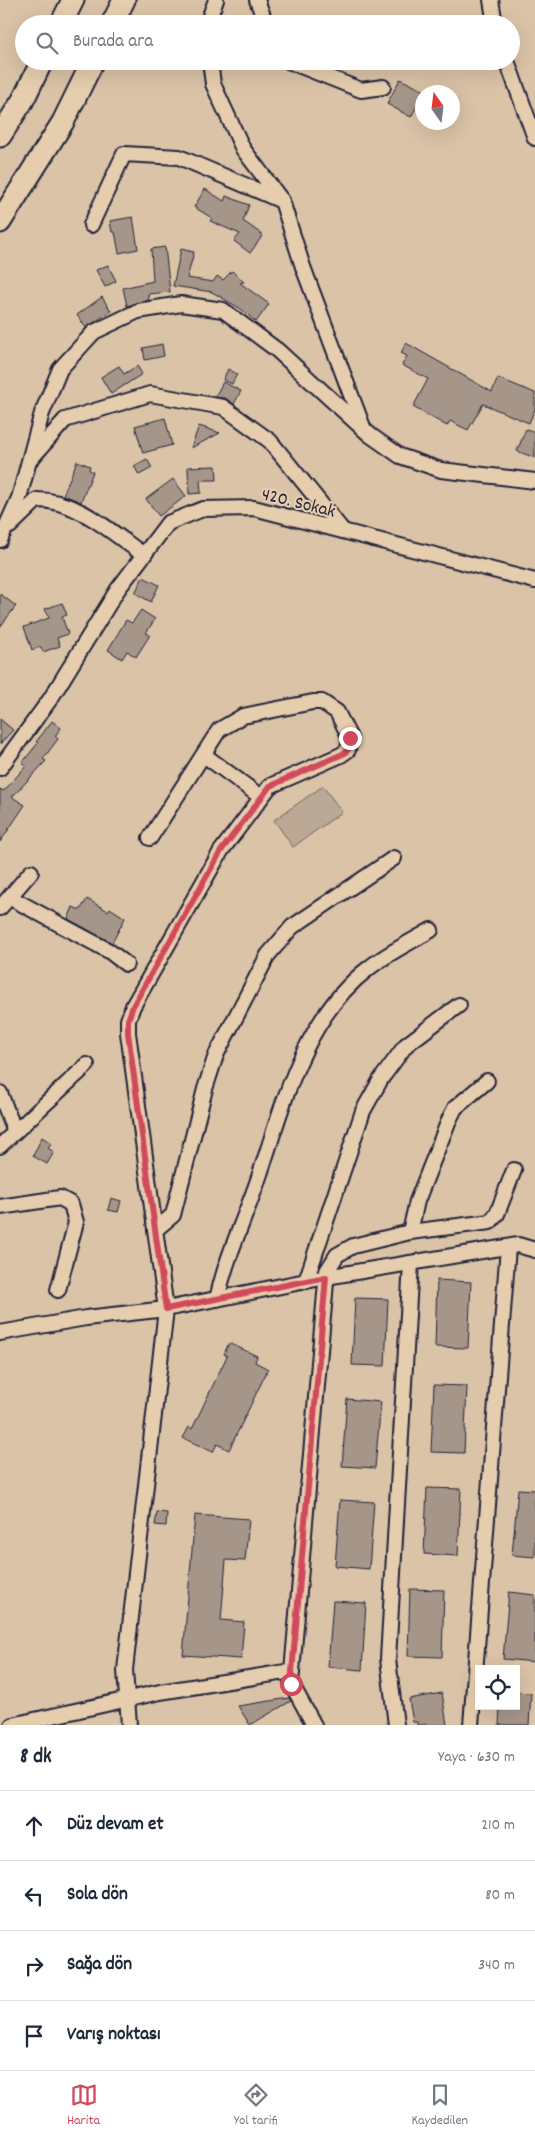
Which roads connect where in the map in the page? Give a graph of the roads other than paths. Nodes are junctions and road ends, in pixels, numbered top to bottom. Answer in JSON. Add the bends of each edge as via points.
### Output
{"nodes":[{"id":1,"x":73,"y":0,"type":"edge"},
{"id":2,"x":124,"y":0,"type":"edge"},
{"id":3,"x":216,"y":0,"type":"edge"},
{"id":4,"x":257,"y":0,"type":"edge"},
{"id":5,"x":491,"y":0,"type":"edge"},
{"id":6,"x":66,"y":15,"type":"edge"},
{"id":7,"x":116,"y":15,"type":"edge"},
{"id":8,"x":210,"y":15,"type":"edge"},
{"id":9,"x":263,"y":15,"type":"edge"},
{"id":10,"x":494,"y":15,"type":"edge"},
{"id":11,"x":38,"y":70,"type":"edge"},
{"id":12,"x":89,"y":70,"type":"edge"},
{"id":13,"x":211,"y":70,"type":"edge"},
{"id":14,"x":311,"y":70,"type":"edge"},
{"id":15,"x":510,"y":70,"type":"edge"},
{"id":16,"x":383,"y":87,"type":"dead end"},
{"id":17,"x":0,"y":136,"type":"edge"},
{"id":18,"x":535,"y":138,"type":"edge"},
{"id":19,"x":282,"y":201,"type":"junction"},
{"id":20,"x":0,"y":222,"type":"edge"},
{"id":21,"x":91,"y":225,"type":"dead end"},
{"id":22,"x":364,"y":430,"type":"junction"},
{"id":23,"x":28,"y":461,"type":"junction"},
{"id":24,"x":535,"y":482,"type":"edge"},
{"id":25,"x":343,"y":531,"type":"junction"},
{"id":26,"x":2,"y":536,"type":"edge"},
{"id":27,"x":144,"y":555,"type":"junction"},
{"id":28,"x":535,"y":581,"type":"edge"},
{"id":29,"x":204,"y":755,"type":"junction"},
{"id":30,"x":0,"y":768,"type":"edge"},
{"id":31,"x":261,"y":797,"type":"junction"},
{"id":32,"x":150,"y":838,"type":"dead end"},
{"id":33,"x":394,"y":858,"type":"dead end"},
{"id":34,"x":31,"y":872,"type":"dead end"},
{"id":35,"x":11,"y":898,"type":"junction"},
{"id":36,"x":0,"y":908,"type":"edge"},
{"id":37,"x":431,"y":930,"type":"dead end"},
{"id":38,"x":126,"y":964,"type":"dead end"},
{"id":39,"x":459,"y":1005,"type":"dead end"},
{"id":40,"x":87,"y":1065,"type":"dead end"},
{"id":41,"x":487,"y":1081,"type":"dead end"},
{"id":42,"x":0,"y":1092,"type":"edge"},
{"id":43,"x":15,"y":1132,"type":"junction"},
{"id":44,"x":0,"y":1146,"type":"edge"},
{"id":45,"x":514,"y":1170,"type":"dead end"},
{"id":46,"x":1,"y":1209,"type":"edge"},
{"id":47,"x":155,"y":1230,"type":"junction"},
{"id":48,"x":410,"y":1232,"type":"junction"},
{"id":49,"x":508,"y":1247,"type":"junction"},
{"id":50,"x":535,"y":1250,"type":"edge"},
{"id":51,"x":411,"y":1263,"type":"junction"},
{"id":52,"x":326,"y":1277,"type":"junction"},
{"id":53,"x":306,"y":1281,"type":"junction"},
{"id":54,"x":58,"y":1290,"type":"dead end"},
{"id":55,"x":217,"y":1299,"type":"junction"},
{"id":56,"x":166,"y":1309,"type":"junction"},
{"id":57,"x":0,"y":1333,"type":"edge"},
{"id":58,"x":292,"y":1671,"type":"junction"},
{"id":59,"x":126,"y":1700,"type":"junction"},
{"id":60,"x":12,"y":1725,"type":"edge"},
{"id":61,"x":129,"y":1725,"type":"edge"},
{"id":62,"x":314,"y":1725,"type":"edge"},
{"id":63,"x":396,"y":1725,"type":"edge"},
{"id":64,"x":471,"y":1725,"type":"edge"}],
"edges":[{"from":1,"to":6,"type":"highway"},
{"from":2,"to":7,"type":"highway"},
{"from":3,"to":8,"type":"street"},
{"from":4,"to":9,"type":"street"},
{"from":5,"to":10,"type":"street"},
{"from":11,"to":17,"type":"highway"},
{"from":12,"to":20,"type":"highway","via":[[63,122]]},
{"from":13,"to":19,"type":"street","via":[[213,84],[243,149]]},
{"from":14,"to":16,"type":"street","via":[[361,90]]},
{"from":15,"to":18,"type":"street"},
{"from":19,"to":21,"type":"street","via":[[179,157],[124,154]]},
{"from":19,"to":22,"type":"street"},
{"from":22,"to":23,"type":"street","via":[[277,350],[223,310],[181,304],[138,311],[94,332],[60,369],[42,413]]},
{"from":22,"to":24,"type":"street","via":[[400,456],[442,470]]},
{"from":23,"to":25,"type":"street","via":[[65,420],[150,394],[223,407],[270,441]]},
{"from":23,"to":26,"type":"street","via":[[18,498]]},
{"from":25,"to":27,"type":"street","name":"420. Sokak","via":[[254,508],[204,509],[168,522]]},
{"from":25,"to":28,"type":"street","name":"420. Sokak"},
{"from":26,"to":27,"type":"street","via":[[37,500],[48,500],[77,509]]},
{"from":27,"to":30,"type":"street","name":"420. Sokak","via":[[118,589],[52,698]]},
{"from":29,"to":31,"type":"street"},
{"from":29,"to":31,"type":"street","via":[[219,730],[243,716],[313,702],[333,707],[350,738],[348,750],[276,783]]},
{"from":29,"to":32,"type":"street"},
{"from":31,"to":47,"type":"street","via":[[221,851],[128,1020]]},
{"from":33,"to":47,"type":"street","via":[[292,927],[268,955],[216,1054],[172,1215]]},
{"from":34,"to":35,"type":"street"},
{"from":35,"to":36,"type":"street"},
{"from":35,"to":38,"type":"street"},
{"from":37,"to":55,"type":"street","via":[[369,968],[355,981],[327,1013],[307,1046],[276,1118]]},
{"from":39,"to":53,"type":"street","via":[[406,1044],[371,1095]]},
{"from":40,"to":43,"type":"street"},
{"from":41,"to":48,"type":"street","via":[[456,1108],[449,1120],[417,1201]]},
{"from":42,"to":43,"type":"street"},
{"from":43,"to":44,"type":"street"},
{"from":45,"to":48,"type":"street","via":[[497,1214],[490,1222]]},
{"from":46,"to":54,"type":"street","via":[[60,1198],[71,1204],[76,1222]]},
{"from":47,"to":56,"type":"street"},
{"from":48,"to":52,"type":"street","via":[[347,1248],[333,1259]]},
{"from":49,"to":50,"type":"street","via":[[518,1245]]},
{"from":49,"to":51,"type":"street"},
{"from":49,"to":64,"type":"street"},
{"from":51,"to":52,"type":"street"},
{"from":51,"to":63,"type":"street","via":[[388,1660]]},
{"from":52,"to":53,"type":"street"},
{"from":52,"to":58,"type":"street"},
{"from":53,"to":55,"type":"street"},
{"from":55,"to":56,"type":"street"},
{"from":56,"to":57,"type":"street","via":[[86,1318]]},
{"from":56,"to":59,"type":"street","via":[[125,1670]]},
{"from":58,"to":59,"type":"street"},
{"from":58,"to":62,"type":"street","via":[[291,1684]]},
{"from":59,"to":60,"type":"street"},
{"from":59,"to":61,"type":"street"}]}
